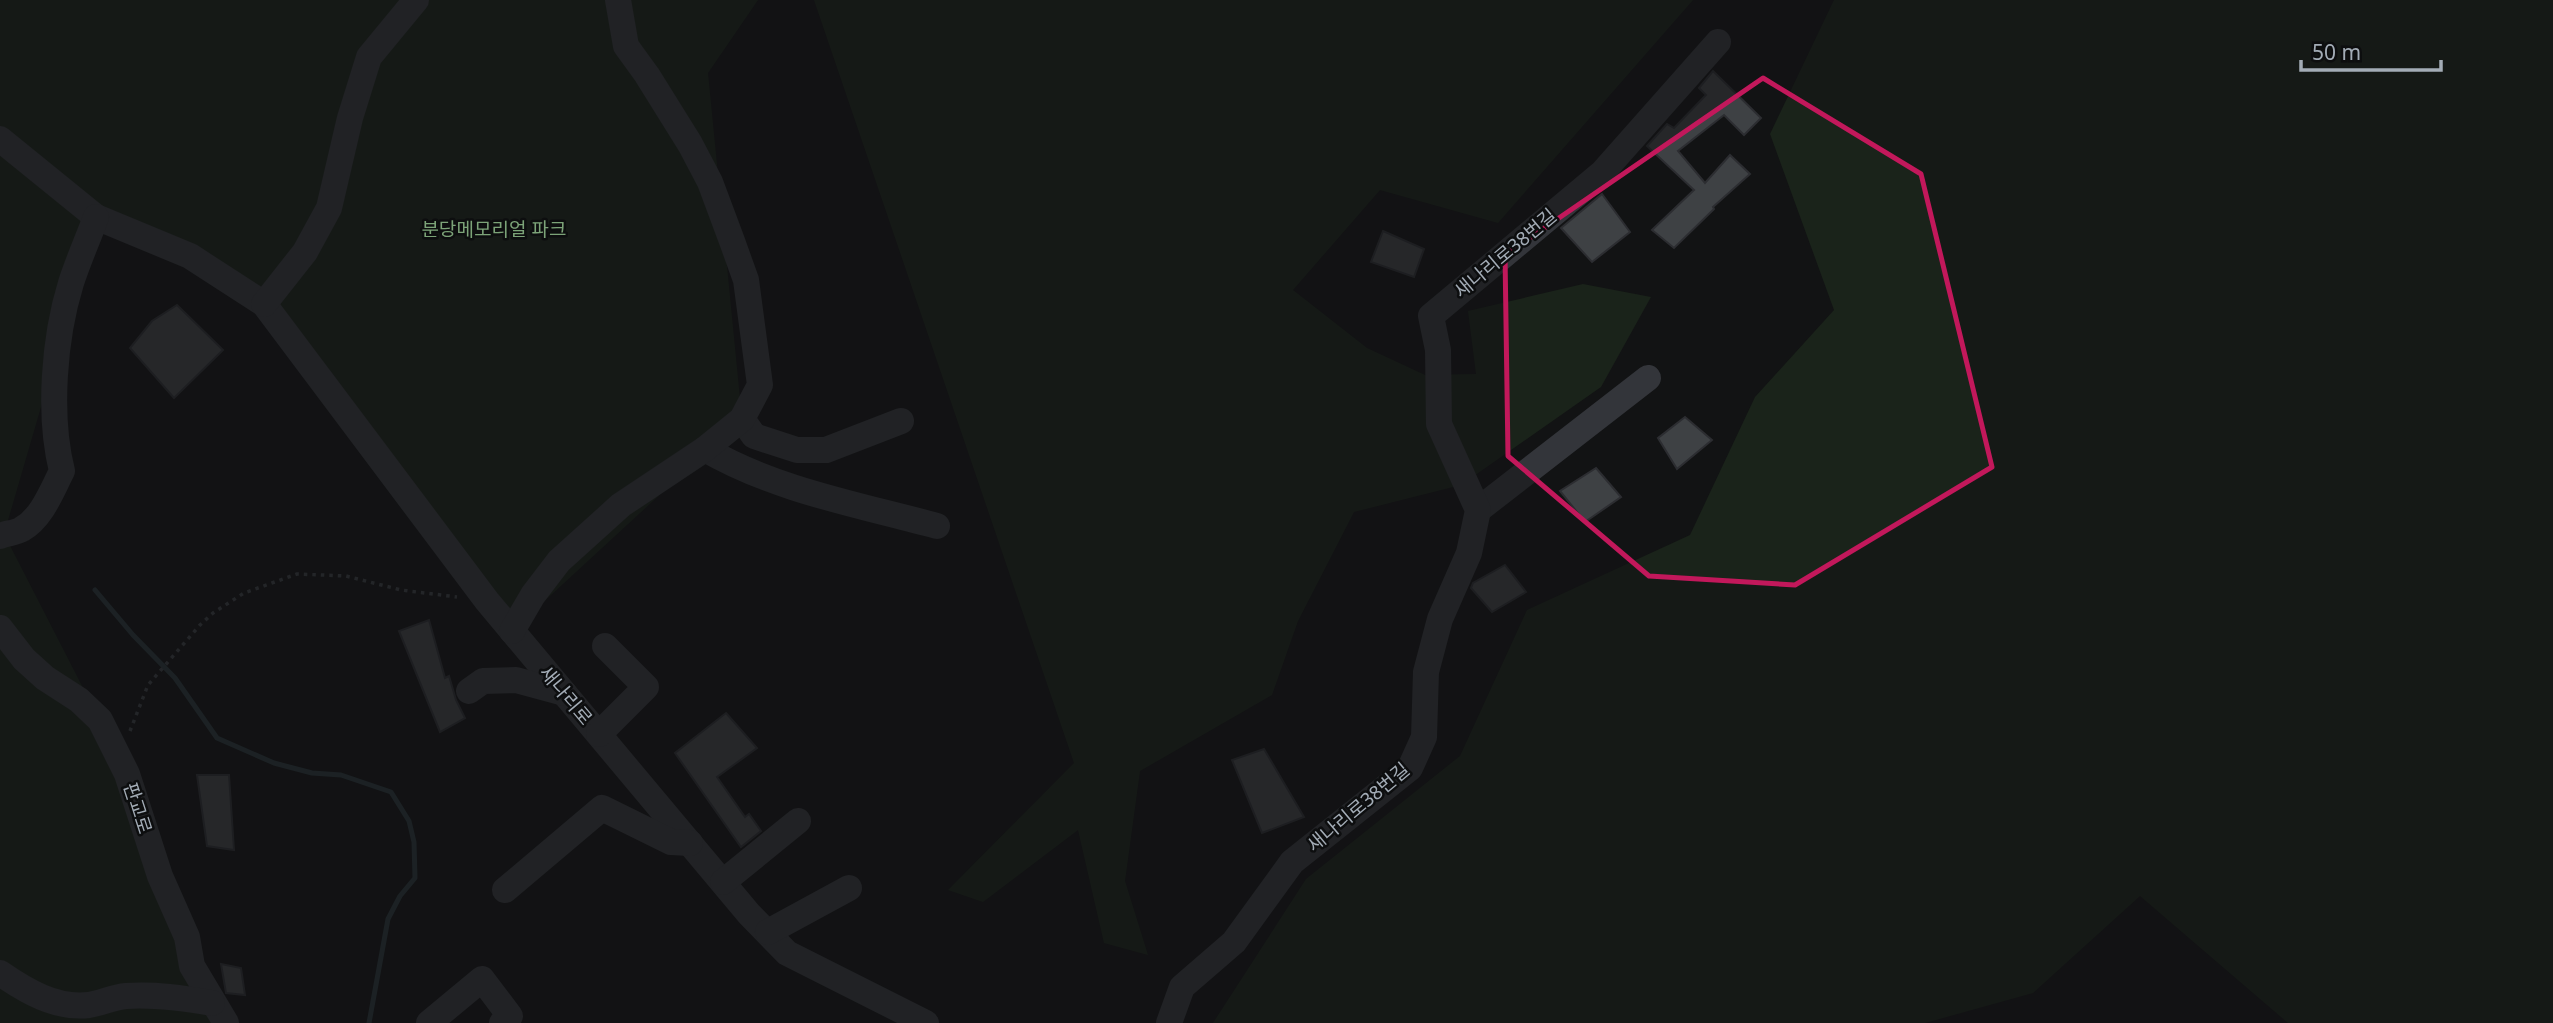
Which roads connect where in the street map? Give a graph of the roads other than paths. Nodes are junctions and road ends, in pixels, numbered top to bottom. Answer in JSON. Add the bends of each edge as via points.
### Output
{"nodes":[{"id":1,"x":416,"y":0,"type":"edge"},
{"id":2,"x":618,"y":0,"type":"edge"},
{"id":3,"x":1718,"y":42,"type":"dead end"},
{"id":4,"x":0,"y":139,"type":"edge"},
{"id":5,"x":96,"y":217,"type":"junction"},
{"id":6,"x":264,"y":304,"type":"junction"},
{"id":7,"x":1648,"y":378,"type":"dead end"},
{"id":8,"x":742,"y":419,"type":"junction"},
{"id":9,"x":901,"y":421,"type":"dead end"},
{"id":10,"x":705,"y":449,"type":"junction"},
{"id":11,"x":1478,"y":510,"type":"junction"},
{"id":12,"x":937,"y":526,"type":"dead end"},
{"id":13,"x":2,"y":535,"type":"edge"},
{"id":14,"x":0,"y":628,"type":"edge"},
{"id":15,"x":512,"y":631,"type":"junction"},
{"id":16,"x":605,"y":646,"type":"dead end"},
{"id":17,"x":470,"y":691,"type":"dead end"},
{"id":18,"x":564,"y":693,"type":"junction"},
{"id":19,"x":599,"y":734,"type":"junction"},
{"id":20,"x":798,"y":821,"type":"dead end"},
{"id":21,"x":690,"y":843,"type":"junction"},
{"id":22,"x":723,"y":882,"type":"junction"},
{"id":23,"x":849,"y":888,"type":"dead end"},
{"id":24,"x":505,"y":890,"type":"dead end"},
{"id":25,"x":768,"y":932,"type":"junction"},
{"id":26,"x":0,"y":973,"type":"edge"},
{"id":27,"x":219,"y":1013,"type":"edge"},
{"id":28,"x":429,"y":1023,"type":"edge"},
{"id":29,"x":502,"y":1023,"type":"edge"},
{"id":30,"x":926,"y":1023,"type":"edge"},
{"id":31,"x":1169,"y":1023,"type":"edge"}],
"edges":[{"from":1,"to":6,"type":"street","via":[[369,57],[329,208],[305,252]]},
{"from":2,"to":8,"type":"street","via":[[626,46],[710,182],[746,280],[760,385]]},
{"from":3,"to":11,"type":"street","name":"새나리로38번길","via":[[1602,173],[1430,316],[1438,350],[1439,424]]},
{"from":4,"to":5,"type":"street"},
{"from":5,"to":6,"type":"street","via":[[190,256]]},
{"from":5,"to":13,"type":"street","via":[[62,321],[54,408],[62,471],[30,523]]},
{"from":6,"to":15,"type":"street","name":"새나리로"},
{"from":7,"to":11,"type":"street"},
{"from":8,"to":9,"type":"street","via":[[754,436],[797,450],[826,450]]},
{"from":8,"to":10,"type":"street"},
{"from":10,"to":12,"type":"street","via":[[777,482]]},
{"from":10,"to":15,"type":"street","via":[[621,505],[559,561]]},
{"from":11,"to":31,"type":"street","name":"새나리로38번길","via":[[1469,553],[1440,619],[1426,672],[1424,737],[1410,768],[1292,862],[1234,942],[1182,987]]},
{"from":14,"to":27,"type":"street","name":"판교로","via":[[24,659],[100,720],[187,937],[192,966]]},
{"from":15,"to":18,"type":"street","name":"새나리로"},
{"from":16,"to":19,"type":"street","via":[[646,687]]},
{"from":17,"to":18,"type":"street","via":[[482,681],[516,680]]},
{"from":18,"to":19,"type":"street","name":"새나리로"},
{"from":19,"to":21,"type":"street","name":"새나리로"},
{"from":20,"to":22,"type":"street"},
{"from":21,"to":22,"type":"street","name":"새나리로"},
{"from":21,"to":24,"type":"street","via":[[671,842],[602,808]]},
{"from":22,"to":25,"type":"street","name":"새나리로"},
{"from":23,"to":25,"type":"street"},
{"from":25,"to":30,"type":"street","name":"새나리로","via":[[787,953]]},
{"from":26,"to":27,"type":"street","via":[[43,998],[68,1006],[124,996],[169,996]]},
{"from":28,"to":29,"type":"street","via":[[482,979],[510,1016]]}]}
